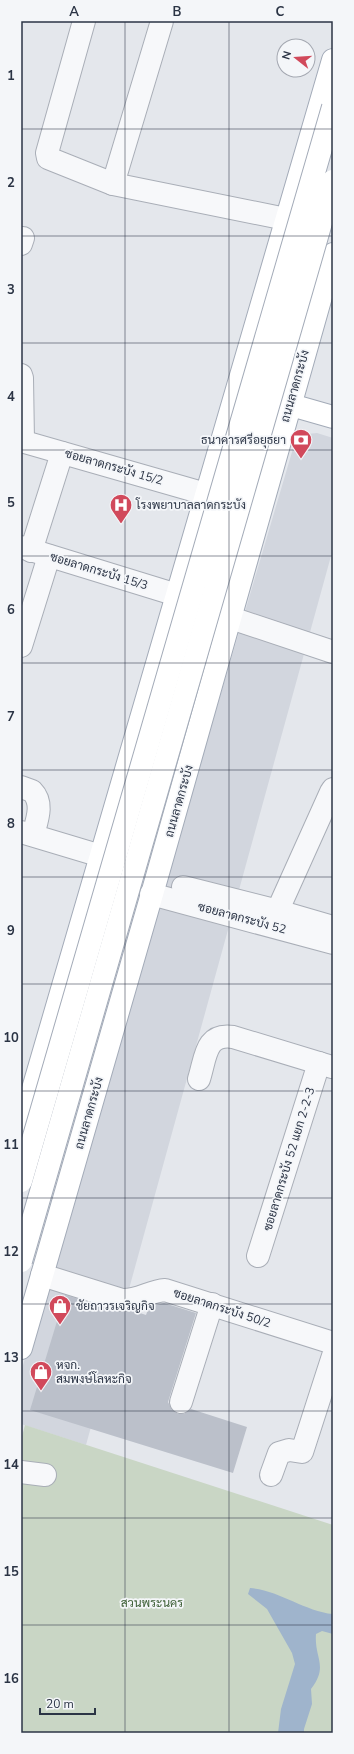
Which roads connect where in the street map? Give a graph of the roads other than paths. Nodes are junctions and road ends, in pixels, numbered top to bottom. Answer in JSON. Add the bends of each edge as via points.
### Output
{"nodes":[{"id":1,"x":84,"y":21,"type":"edge"},
{"id":2,"x":162,"y":21,"type":"edge"},
{"id":3,"x":333,"y":60,"type":"edge"},
{"id":4,"x":333,"y":107,"type":"edge"},
{"id":5,"x":333,"y":181,"type":"edge"},
{"id":6,"x":113,"y":184,"type":"junction"},
{"id":7,"x":286,"y":219,"type":"junction"},
{"id":8,"x":333,"y":254,"type":"edge"},
{"id":9,"x":21,"y":375,"type":"edge"},
{"id":10,"x":238,"y":389,"type":"junction"},
{"id":11,"x":290,"y":405,"type":"junction"},
{"id":12,"x":333,"y":418,"type":"edge"},
{"id":13,"x":22,"y":441,"type":"edge"},
{"id":14,"x":62,"y":453,"type":"junction"},
{"id":15,"x":206,"y":494,"type":"junction"},
{"id":16,"x":34,"y":551,"type":"edge"},
{"id":17,"x":177,"y":595,"type":"junction"},
{"id":18,"x":231,"y":618,"type":"junction"},
{"id":19,"x":21,"y":646,"type":"edge"},
{"id":20,"x":333,"y":652,"type":"edge"},
{"id":21,"x":21,"y":787,"type":"edge"},
{"id":22,"x":333,"y":789,"type":"edge"},
{"id":23,"x":27,"y":834,"type":"edge"},
{"id":24,"x":101,"y":856,"type":"junction"},
{"id":25,"x":154,"y":887,"type":"junction"},
{"id":26,"x":274,"y":918,"type":"junction"},
{"id":27,"x":333,"y":927,"type":"edge"},
{"id":28,"x":333,"y":943,"type":"edge"},
{"id":29,"x":326,"y":1065,"type":"edge"},
{"id":30,"x":199,"y":1079,"type":"dead end"},
{"id":31,"x":21,"y":1130,"type":"edge"},
{"id":32,"x":21,"y":1181,"type":"edge"},
{"id":33,"x":258,"y":1256,"type":"dead end"},
{"id":34,"x":21,"y":1261,"type":"edge"},
{"id":35,"x":42,"y":1275,"type":"junction"},
{"id":36,"x":212,"y":1304,"type":"junction"},
{"id":37,"x":333,"y":1343,"type":"edge"},
{"id":38,"x":21,"y":1348,"type":"edge"},
{"id":39,"x":333,"y":1356,"type":"edge"},
{"id":40,"x":180,"y":1402,"type":"dead end"},
{"id":41,"x":21,"y":1472,"type":"edge"},
{"id":42,"x":45,"y":1475,"type":"dead end"},
{"id":43,"x":271,"y":1475,"type":"dead end"}],
"edges":[{"from":1,"to":6,"type":"street","via":[[47,153],[48,158],[53,161]]},
{"from":2,"to":6,"type":"street"},
{"from":3,"to":7,"type":"main road"},
{"from":4,"to":32,"type":"main road","bridge":true},
{"from":5,"to":34,"type":"main road","bridge":true},
{"from":6,"to":7,"type":"street"},
{"from":7,"to":10,"type":"main road"},
{"from":8,"to":11,"type":"main road","name":"ถนนลาดกระบัง"},
{"from":9,"to":13,"type":"street"},
{"from":10,"to":11,"type":"main road"},
{"from":10,"to":15,"type":"main road"},
{"from":11,"to":12,"type":"main road"},
{"from":11,"to":18,"type":"main road","name":"ถนนลาดกระบัง"},
{"from":13,"to":14,"type":"street","name":"ซอยลาดกระบัง 15/2"},
{"from":14,"to":15,"type":"street","name":"ซอยลาดกระบัง 15/2"},
{"from":14,"to":16,"type":"street"},
{"from":15,"to":17,"type":"main road"},
{"from":16,"to":17,"type":"street","name":"ซอยลาดกระบัง 15/3"},
{"from":16,"to":19,"type":"street"},
{"from":17,"to":24,"type":"main road"},
{"from":18,"to":20,"type":"street"},
{"from":18,"to":25,"type":"main road","name":"ถนนลาดกระบัง"},
{"from":21,"to":23,"type":"street","via":[[32,791],[38,803],[39,811]]},
{"from":22,"to":26,"type":"street"},
{"from":23,"to":24,"type":"street"},
{"from":24,"to":31,"type":"main road"},
{"from":25,"to":26,"type":"street","name":"ซอยลาดกระบัง 52"},
{"from":25,"to":35,"type":"main road","name":"ถนนลาดกระบัง"},
{"from":26,"to":27,"type":"street","name":"ซอยลาดกระบัง 52"},
{"from":26,"to":28,"type":"street","name":"ซอยลาดกระบัง 52"},
{"from":29,"to":30,"type":"street","via":[[222,1035],[213,1039],[209,1046]]},
{"from":29,"to":33,"type":"street","name":"ซอยลาดกระบัง 52 แยก 2-2-3"},
{"from":35,"to":36,"type":"street","name":"ซอยลาดกระบัง 50/2","via":[[122,1300],[131,1300],[157,1290],[165,1290]]},
{"from":35,"to":38,"type":"main road","name":"ถนนลาดกระบัง"},
{"from":36,"to":37,"type":"street","name":"ซอยลาดกระบัง 50/2"},
{"from":36,"to":40,"type":"street"},
{"from":39,"to":43,"type":"street","via":[[302,1452],[289,1450],[279,1453]]},
{"from":41,"to":42,"type":"street"}]}
